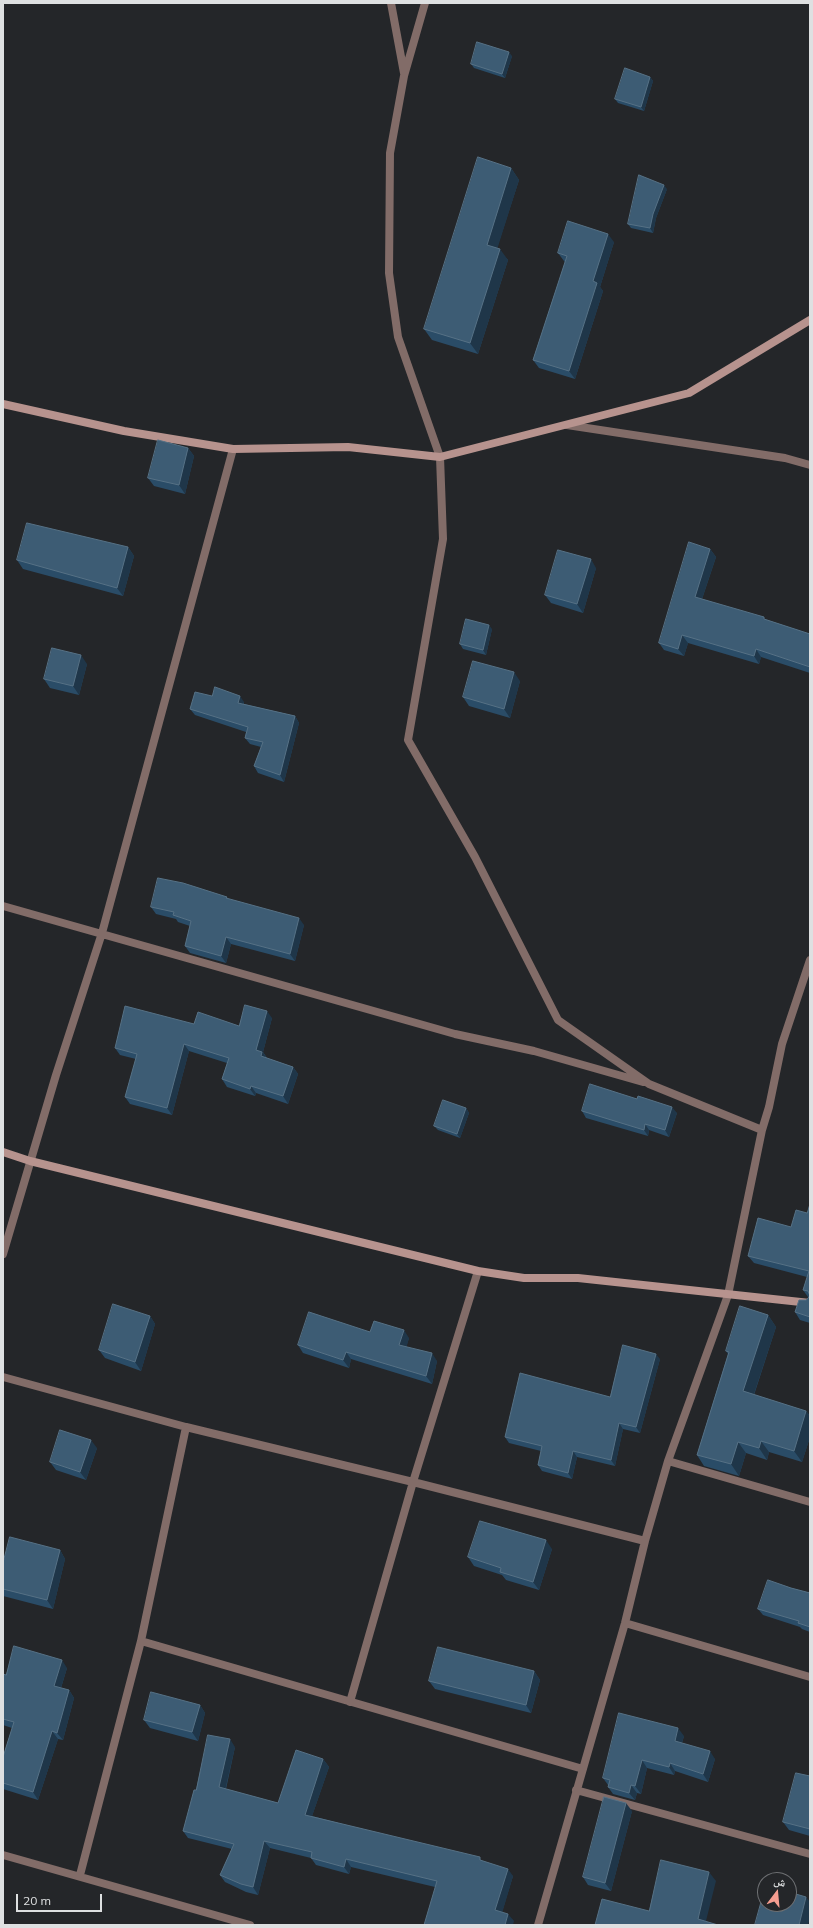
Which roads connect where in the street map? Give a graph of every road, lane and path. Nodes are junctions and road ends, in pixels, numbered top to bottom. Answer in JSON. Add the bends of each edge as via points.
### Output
{"nodes":[{"id":1,"x":391,"y":3,"type":"edge"},
{"id":2,"x":425,"y":3,"type":"edge"},
{"id":3,"x":404,"y":76,"type":"junction"},
{"id":4,"x":810,"y":320,"type":"edge"},
{"id":5,"x":3,"y":404,"type":"edge"},
{"id":6,"x":568,"y":425,"type":"junction"},
{"id":7,"x":233,"y":449,"type":"junction"},
{"id":8,"x":440,"y":457,"type":"junction"},
{"id":9,"x":810,"y":466,"type":"edge"},
{"id":10,"x":3,"y":906,"type":"edge"},
{"id":11,"x":102,"y":933,"type":"junction"},
{"id":12,"x":810,"y":960,"type":"edge"},
{"id":13,"x":649,"y":1084,"type":"junction"},
{"id":14,"x":762,"y":1130,"type":"junction"},
{"id":15,"x":3,"y":1152,"type":"edge"},
{"id":16,"x":30,"y":1161,"type":"junction"},
{"id":17,"x":3,"y":1254,"type":"edge"},
{"id":18,"x":478,"y":1271,"type":"junction"},
{"id":19,"x":728,"y":1295,"type":"junction"},
{"id":20,"x":810,"y":1303,"type":"edge"},
{"id":21,"x":3,"y":1377,"type":"edge"},
{"id":22,"x":186,"y":1427,"type":"junction"},
{"id":23,"x":668,"y":1461,"type":"junction"},
{"id":24,"x":413,"y":1482,"type":"junction"},
{"id":25,"x":810,"y":1502,"type":"edge"},
{"id":26,"x":645,"y":1541,"type":"junction"},
{"id":27,"x":625,"y":1623,"type":"junction"},
{"id":28,"x":141,"y":1641,"type":"junction"},
{"id":29,"x":810,"y":1677,"type":"edge"},
{"id":30,"x":350,"y":1702,"type":"junction"},
{"id":31,"x":583,"y":1769,"type":"junction"},
{"id":32,"x":576,"y":1790,"type":"junction"},
{"id":33,"x":810,"y":1854,"type":"edge"},
{"id":34,"x":3,"y":1855,"type":"edge"},
{"id":35,"x":80,"y":1875,"type":"junction"},
{"id":36,"x":250,"y":1925,"type":"edge"},
{"id":37,"x":538,"y":1925,"type":"edge"}],
"edges":[{"from":1,"to":3,"type":"street"},
{"from":2,"to":3,"type":"street"},
{"from":3,"to":8,"type":"street","via":[[390,153],[389,273],[398,337]]},
{"from":4,"to":6,"type":"street","via":[[689,393]]},
{"from":5,"to":7,"type":"street","via":[[124,431]]},
{"from":6,"to":8,"type":"street"},
{"from":6,"to":9,"type":"street","via":[[785,458]]},
{"from":7,"to":8,"type":"street","via":[[348,447]]},
{"from":7,"to":11,"type":"street"},
{"from":8,"to":13,"type":"street","via":[[443,540],[408,740],[475,857],[558,1020]]},
{"from":10,"to":11,"type":"street"},
{"from":11,"to":13,"type":"street","via":[[455,1034],[534,1051]]},
{"from":11,"to":16,"type":"street"},
{"from":12,"to":14,"type":"street","via":[[782,1044]]},
{"from":13,"to":14,"type":"street"},
{"from":14,"to":19,"type":"street"},
{"from":15,"to":16,"type":"street"},
{"from":16,"to":17,"type":"street"},
{"from":16,"to":18,"type":"street"},
{"from":18,"to":19,"type":"street","via":[[524,1278],[578,1278]]},
{"from":18,"to":24,"type":"street"},
{"from":19,"to":20,"type":"street"},
{"from":19,"to":23,"type":"street"},
{"from":21,"to":22,"type":"street"},
{"from":22,"to":24,"type":"street"},
{"from":22,"to":28,"type":"street"},
{"from":23,"to":25,"type":"street"},
{"from":23,"to":26,"type":"street"},
{"from":24,"to":26,"type":"street"},
{"from":24,"to":30,"type":"street"},
{"from":26,"to":27,"type":"street"},
{"from":27,"to":29,"type":"street"},
{"from":27,"to":31,"type":"street"},
{"from":28,"to":30,"type":"street"},
{"from":28,"to":35,"type":"street"},
{"from":30,"to":31,"type":"street"},
{"from":31,"to":32,"type":"street"},
{"from":32,"to":33,"type":"street"},
{"from":32,"to":37,"type":"street"},
{"from":34,"to":35,"type":"street"},
{"from":35,"to":36,"type":"street"}]}
